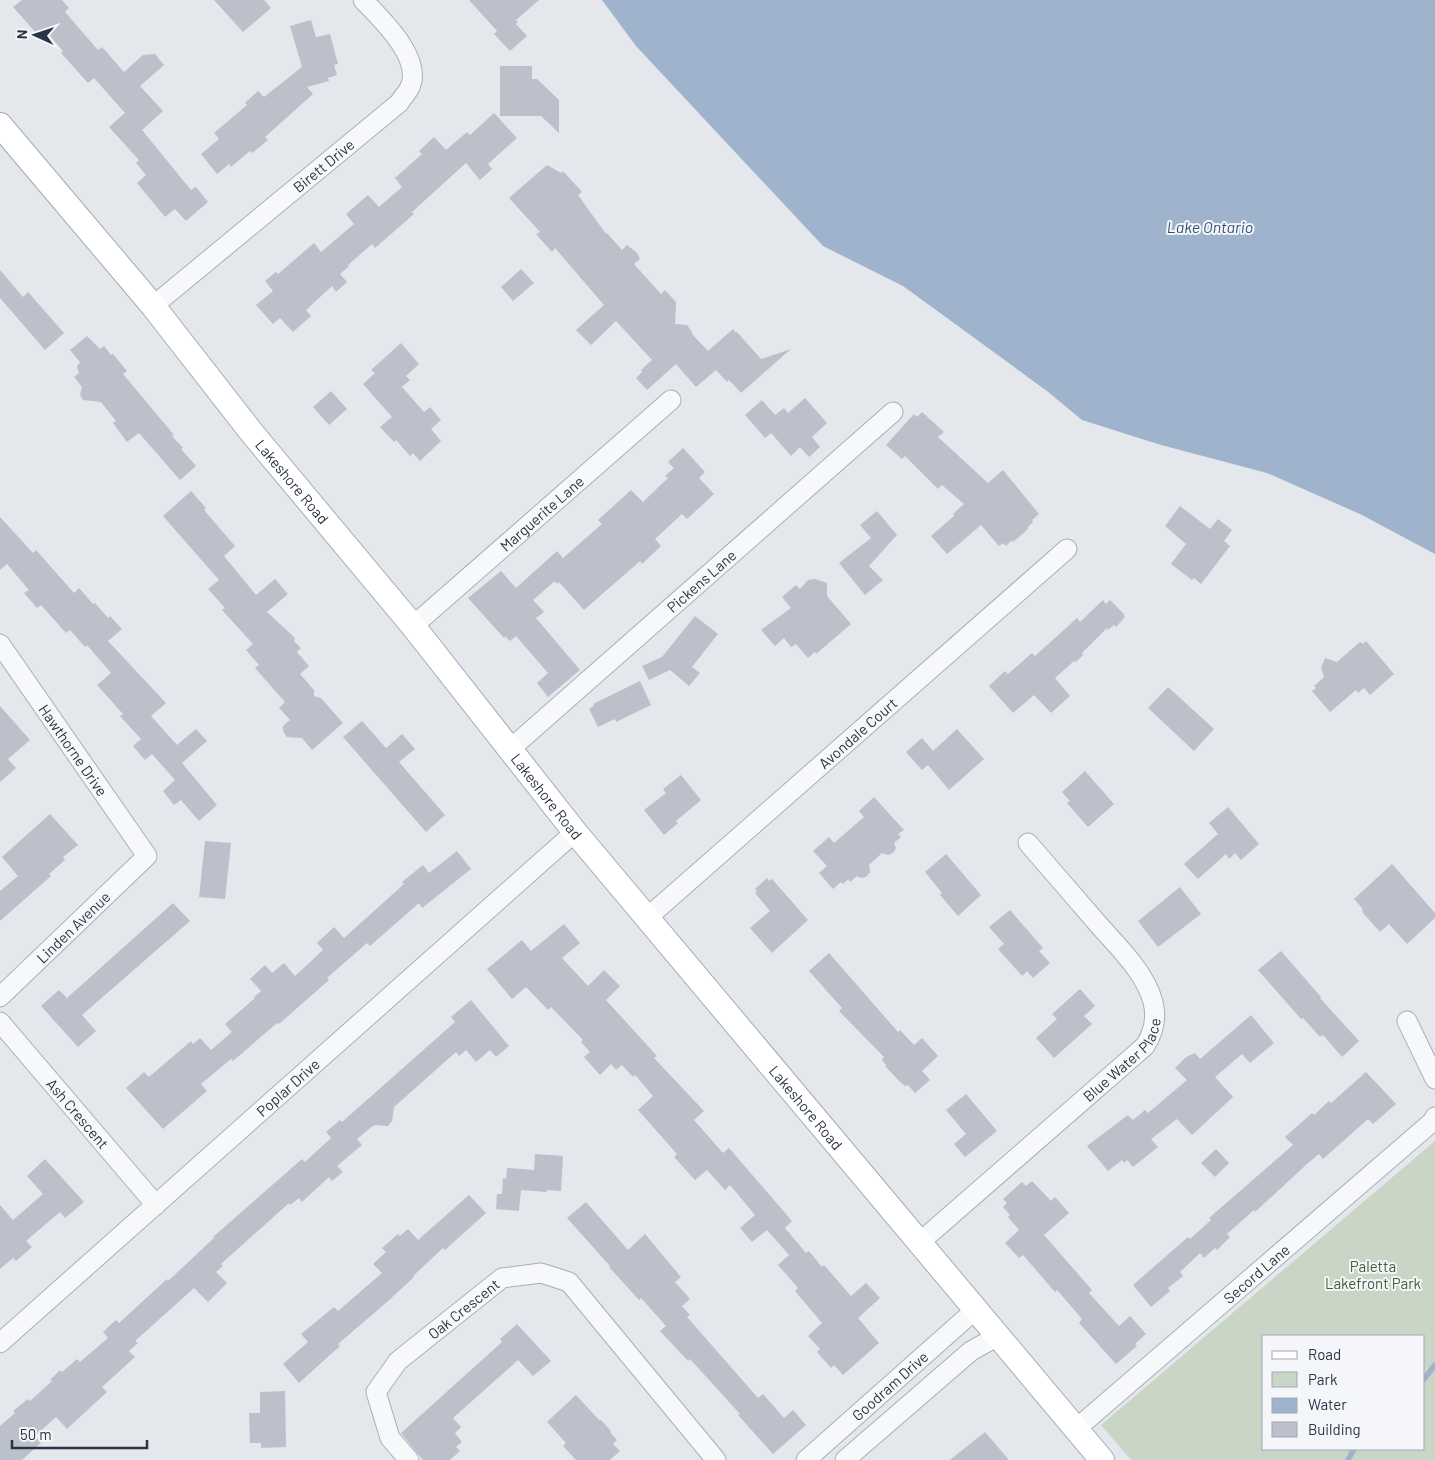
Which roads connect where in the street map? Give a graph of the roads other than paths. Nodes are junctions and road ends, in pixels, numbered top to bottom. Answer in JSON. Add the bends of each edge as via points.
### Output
{"nodes":[{"id":1,"x":364,"y":0,"type":"edge"},
{"id":2,"x":0,"y":125,"type":"edge"},
{"id":3,"x":153,"y":306,"type":"junction"},
{"id":4,"x":671,"y":400,"type":"dead end"},
{"id":5,"x":893,"y":412,"type":"dead end"},
{"id":6,"x":1067,"y":549,"type":"dead end"},
{"id":7,"x":413,"y":626,"type":"junction"},
{"id":8,"x":0,"y":644,"type":"edge"},
{"id":9,"x":509,"y":750,"type":"junction"},
{"id":10,"x":575,"y":832,"type":"junction"},
{"id":11,"x":1028,"y":843,"type":"dead end"},
{"id":12,"x":147,"y":856,"type":"joint"},
{"id":13,"x":648,"y":917,"type":"junction"},
{"id":14,"x":0,"y":997,"type":"edge"},
{"id":15,"x":1407,"y":1021,"type":"dead end"},
{"id":16,"x":0,"y":1022,"type":"edge"},
{"id":17,"x":1435,"y":1079,"type":"edge"},
{"id":18,"x":1435,"y":1118,"type":"edge"},
{"id":19,"x":156,"y":1205,"type":"junction"},
{"id":20,"x":919,"y":1243,"type":"junction"},
{"id":21,"x":975,"y":1310,"type":"junction"},
{"id":22,"x":998,"y":1336,"type":"junction"},
{"id":23,"x":0,"y":1343,"type":"edge"},
{"id":24,"x":1076,"y":1429,"type":"junction"},
{"id":25,"x":409,"y":1460,"type":"edge"},
{"id":26,"x":716,"y":1460,"type":"edge"},
{"id":27,"x":806,"y":1460,"type":"edge"},
{"id":28,"x":845,"y":1460,"type":"edge"},
{"id":29,"x":1102,"y":1460,"type":"edge"}],
"edges":[{"from":1,"to":3,"type":"street","name":"Birett Drive","via":[[399,39],[409,60],[411,86],[407,92],[399,103]]},
{"from":2,"to":3,"type":"main road","name":"Lakeshore Road"},
{"from":3,"to":7,"type":"main road","name":"Lakeshore Road","via":[[252,432]]},
{"from":4,"to":7,"type":"street","name":"Marguerite Lane"},
{"from":5,"to":9,"type":"street","name":"Pickens Lane"},
{"from":6,"to":13,"type":"street","name":"Avondale Court"},
{"from":7,"to":9,"type":"main road","name":"Lakeshore Road"},
{"from":8,"to":12,"type":"street","name":"Hawthorne Drive"},
{"from":9,"to":10,"type":"main road","name":"Lakeshore Road"},
{"from":10,"to":13,"type":"main road","name":"Lakeshore Road"},
{"from":10,"to":19,"type":"street","name":"Poplar Drive"},
{"from":11,"to":20,"type":"street","name":"Blue Water Place","via":[[1146,984],[1156,1019],[1152,1034],[1145,1046]]},
{"from":12,"to":14,"type":"street","name":"Linden Avenue"},
{"from":13,"to":20,"type":"main road","name":"Lakeshore Road"},
{"from":15,"to":17,"type":"street"},
{"from":16,"to":19,"type":"street","name":"Ash Crescent"},
{"from":18,"to":24,"type":"street","name":"Secord Lane"},
{"from":19,"to":23,"type":"street","name":"Poplar Drive"},
{"from":20,"to":21,"type":"main road","name":"Lakeshore Road"},
{"from":21,"to":22,"type":"main road","name":"Lakeshore Road"},
{"from":21,"to":27,"type":"street","name":"Goodram Drive"},
{"from":22,"to":24,"type":"main road","name":"Lakeshore Road"},
{"from":22,"to":28,"type":"street","name":"Goodram Drive","via":[[971,1351]]},
{"from":24,"to":29,"type":"main road","name":"Lakeshore Road"},
{"from":25,"to":26,"type":"street","name":"Oak Crescent","via":[[390,1438],[376,1392],[398,1361],[502,1278],[541,1273],[569,1282]]}]}
